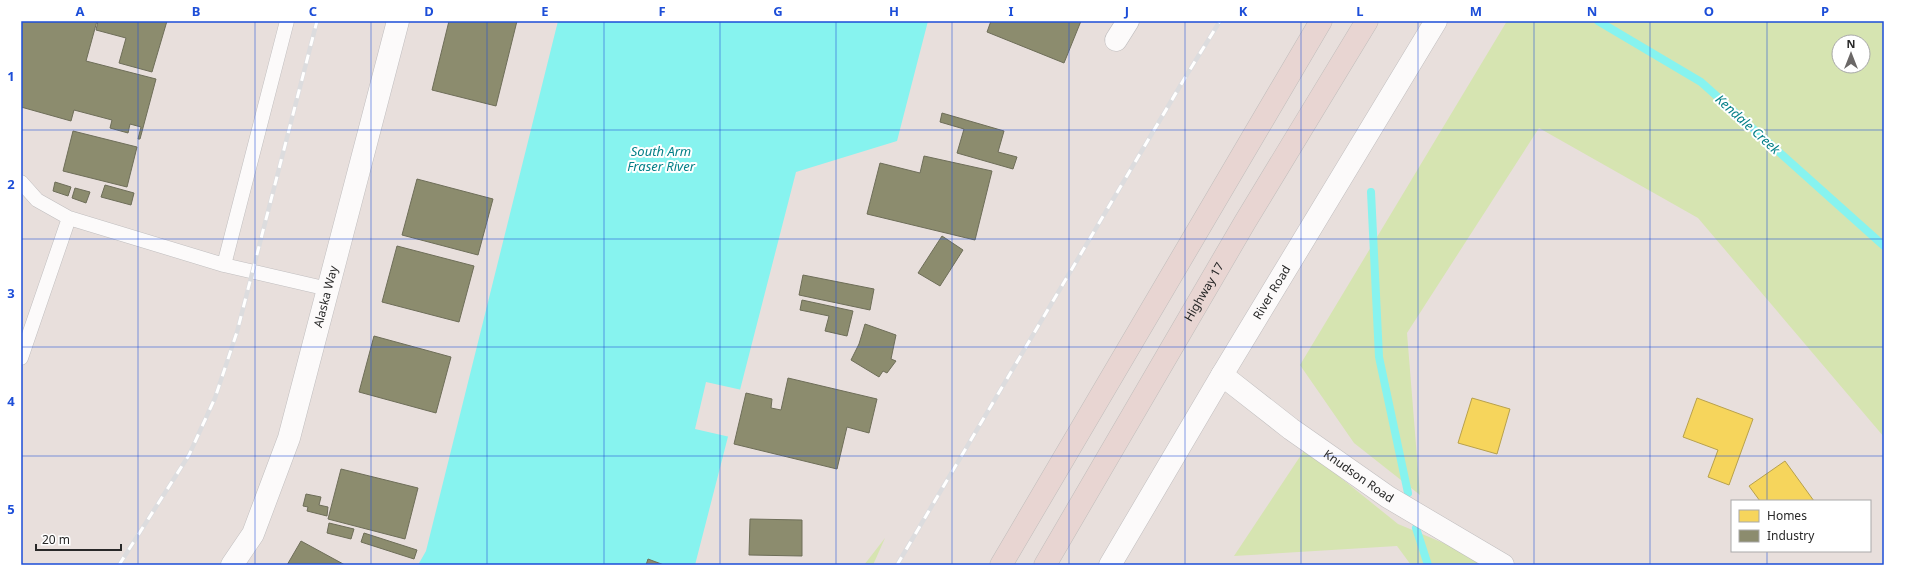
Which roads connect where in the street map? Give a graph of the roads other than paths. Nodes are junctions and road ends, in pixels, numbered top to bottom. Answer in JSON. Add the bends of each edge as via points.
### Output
{"nodes":[{"id":1,"x":287,"y":21,"type":"edge"},
{"id":2,"x":398,"y":21,"type":"edge"},
{"id":3,"x":1128,"y":21,"type":"edge"},
{"id":4,"x":1321,"y":21,"type":"edge"},
{"id":5,"x":1367,"y":21,"type":"edge"},
{"id":6,"x":1436,"y":21,"type":"edge"},
{"id":7,"x":1116,"y":40,"type":"dead end"},
{"id":8,"x":21,"y":182,"type":"edge"},
{"id":9,"x":69,"y":218,"type":"junction"},
{"id":10,"x":224,"y":265,"type":"junction"},
{"id":11,"x":328,"y":289,"type":"junction"},
{"id":12,"x":21,"y":358,"type":"edge"},
{"id":13,"x":1222,"y":375,"type":"junction"},
{"id":14,"x":232,"y":565,"type":"edge"},
{"id":15,"x":1001,"y":565,"type":"edge"},
{"id":16,"x":1045,"y":565,"type":"edge"},
{"id":17,"x":1110,"y":565,"type":"edge"},
{"id":18,"x":1503,"y":565,"type":"edge"}],
"edges":[{"from":1,"to":10,"type":"lane"},
{"from":2,"to":11,"type":"street","name":"Alaska Way"},
{"from":3,"to":7,"type":"street"},
{"from":4,"to":15,"type":"highway"},
{"from":5,"to":16,"type":"highway","name":"Highway 17"},
{"from":6,"to":13,"type":"street","name":"River Road"},
{"from":8,"to":9,"type":"lane","via":[[37,200]]},
{"from":9,"to":10,"type":"lane"},
{"from":9,"to":12,"type":"lane"},
{"from":10,"to":11,"type":"lane"},
{"from":11,"to":14,"type":"street","name":"Alaska Way","via":[[289,438],[253,534]]},
{"from":13,"to":17,"type":"street","name":"River Road"},
{"from":13,"to":18,"type":"street","name":"Knudson Road","via":[[1290,429],[1388,497]]}]}
